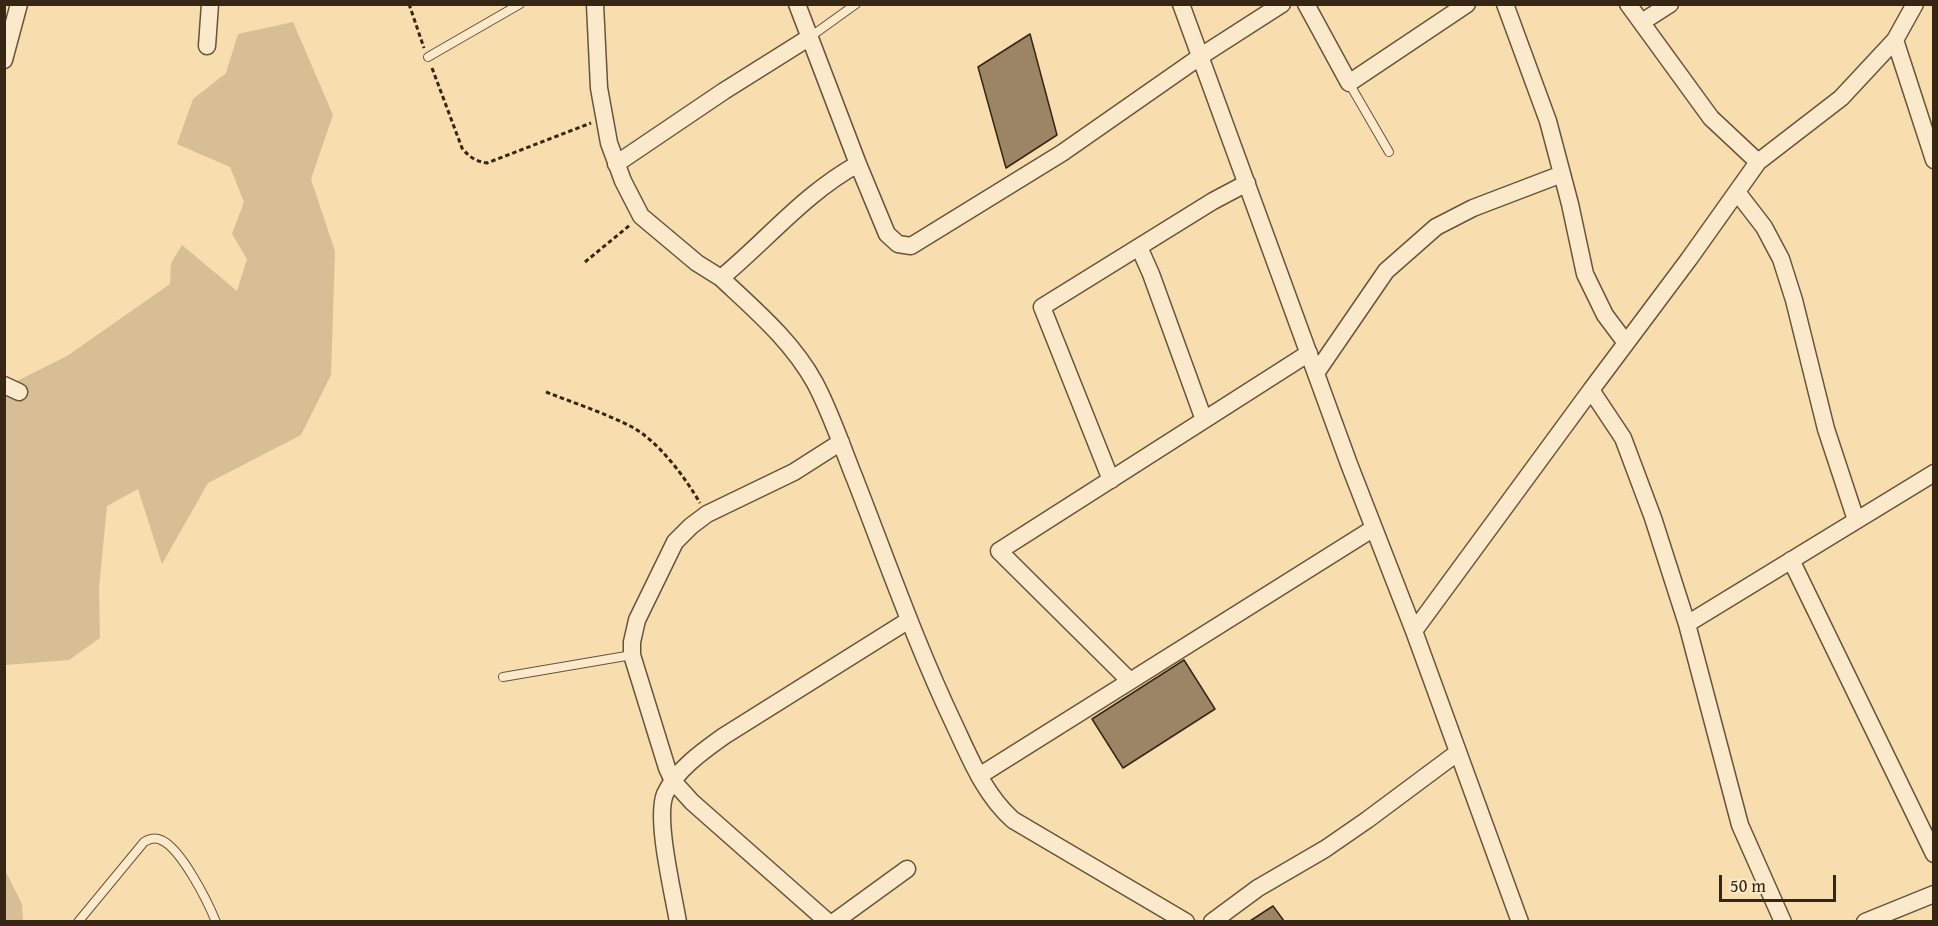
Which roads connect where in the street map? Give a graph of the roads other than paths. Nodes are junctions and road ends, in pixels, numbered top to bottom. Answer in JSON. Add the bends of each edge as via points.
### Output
{"nodes":[{"id":1,"x":19,"y":4,"type":"edge"},
{"id":2,"x":210,"y":4,"type":"edge"},
{"id":3,"x":520,"y":4,"type":"edge"},
{"id":4,"x":595,"y":4,"type":"edge"},
{"id":5,"x":796,"y":4,"type":"edge"},
{"id":6,"x":856,"y":4,"type":"edge"},
{"id":7,"x":1181,"y":4,"type":"edge"},
{"id":8,"x":1282,"y":4,"type":"edge"},
{"id":9,"x":1306,"y":4,"type":"edge"},
{"id":10,"x":1467,"y":4,"type":"edge"},
{"id":11,"x":1505,"y":4,"type":"edge"},
{"id":12,"x":1628,"y":4,"type":"edge"},
{"id":13,"x":1670,"y":4,"type":"edge"},
{"id":14,"x":1915,"y":4,"type":"edge"},
{"id":15,"x":1642,"y":22,"type":"junction"},
{"id":16,"x":810,"y":37,"type":"junction"},
{"id":17,"x":1895,"y":40,"type":"junction"},
{"id":18,"x":207,"y":46,"type":"dead end"},
{"id":19,"x":1201,"y":56,"type":"junction"},
{"id":20,"x":428,"y":57,"type":"road end"},
{"id":21,"x":4,"y":60,"type":"edge"},
{"id":22,"x":1349,"y":83,"type":"junction"},
{"id":23,"x":1389,"y":152,"type":"dead end"},
{"id":24,"x":1934,"y":160,"type":"edge"},
{"id":25,"x":1758,"y":162,"type":"junction"},
{"id":26,"x":616,"y":164,"type":"junction"},
{"id":27,"x":858,"y":164,"type":"junction"},
{"id":28,"x":1562,"y":174,"type":"junction"},
{"id":29,"x":1247,"y":183,"type":"junction"},
{"id":30,"x":1737,"y":192,"type":"junction"},
{"id":31,"x":1139,"y":247,"type":"junction"},
{"id":32,"x":721,"y":278,"type":"junction"},
{"id":33,"x":1626,"y":343,"type":"junction"},
{"id":34,"x":1309,"y":353,"type":"junction"},
{"id":35,"x":1316,"y":373,"type":"junction"},
{"id":36,"x":1591,"y":390,"type":"junction"},
{"id":37,"x":1204,"y":420,"type":"junction"},
{"id":38,"x":841,"y":442,"type":"junction"},
{"id":39,"x":1934,"y":473,"type":"edge"},
{"id":40,"x":1112,"y":480,"type":"junction"},
{"id":41,"x":1857,"y":520,"type":"junction"},
{"id":42,"x":1374,"y":528,"type":"junction"},
{"id":43,"x":1791,"y":560,"type":"junction"},
{"id":44,"x":909,"y":620,"type":"junction"},
{"id":45,"x":1687,"y":624,"type":"junction"},
{"id":46,"x":1414,"y":632,"type":"junction"},
{"id":47,"x":632,"y":655,"type":"junction"},
{"id":48,"x":503,"y":677,"type":"dead end"},
{"id":49,"x":1130,"y":680,"type":"junction"},
{"id":50,"x":1457,"y":753,"type":"junction"},
{"id":51,"x":979,"y":776,"type":"junction"},
{"id":52,"x":674,"y":781,"type":"junction"},
{"id":53,"x":1934,"y":854,"type":"edge"},
{"id":54,"x":907,"y":869,"type":"dead end"},
{"id":55,"x":1934,"y":894,"type":"edge"},
{"id":56,"x":1896,"y":916,"type":"edge"},
{"id":57,"x":78,"y":921,"type":"edge"},
{"id":58,"x":216,"y":921,"type":"edge"},
{"id":59,"x":678,"y":921,"type":"edge"},
{"id":60,"x":828,"y":921,"type":"edge"},
{"id":61,"x":834,"y":921,"type":"edge"},
{"id":62,"x":1186,"y":921,"type":"edge"},
{"id":63,"x":1212,"y":921,"type":"edge"},
{"id":64,"x":1520,"y":921,"type":"edge"},
{"id":65,"x":1783,"y":921,"type":"edge"},
{"id":66,"x":1865,"y":921,"type":"edge"}],
"edges":[{"from":1,"to":21,"type":"street"},
{"from":2,"to":18,"type":"street"},
{"from":3,"to":20,"type":"lane"},
{"from":4,"to":26,"type":"street","via":[[599,88]]},
{"from":5,"to":16,"type":"street"},
{"from":6,"to":16,"type":"lane"},
{"from":7,"to":19,"type":"street"},
{"from":8,"to":19,"type":"street"},
{"from":9,"to":22,"type":"street"},
{"from":10,"to":22,"type":"street"},
{"from":11,"to":28,"type":"street","via":[[1548,121]]},
{"from":12,"to":15,"type":"street"},
{"from":13,"to":15,"type":"street"},
{"from":14,"to":17,"type":"street"},
{"from":15,"to":25,"type":"street","via":[[1711,118]]},
{"from":16,"to":26,"type":"street"},
{"from":16,"to":27,"type":"street"},
{"from":17,"to":24,"type":"street"},
{"from":17,"to":25,"type":"street","via":[[1842,98]]},
{"from":19,"to":27,"type":"street","via":[[1062,153],[911,246],[898,244],[888,234]]},
{"from":19,"to":29,"type":"street"},
{"from":22,"to":23,"type":"lane"},
{"from":25,"to":30,"type":"street"},
{"from":26,"to":32,"type":"street","via":[[641,216]]},
{"from":27,"to":32,"type":"street","via":[[809,196]]},
{"from":28,"to":33,"type":"street","via":[[1585,274],[1605,315]]},
{"from":28,"to":35,"type":"street","via":[[1473,208],[1436,227],[1386,271]]},
{"from":29,"to":31,"type":"street"},
{"from":29,"to":34,"type":"street"},
{"from":30,"to":33,"type":"street"},
{"from":30,"to":41,"type":"street","via":[[1781,259],[1826,429]]},
{"from":31,"to":37,"type":"street"},
{"from":31,"to":40,"type":"street","via":[[1042,307]]},
{"from":32,"to":38,"type":"street","via":[[799,357],[816,384]]},
{"from":33,"to":36,"type":"street"},
{"from":34,"to":35,"type":"street"},
{"from":34,"to":37,"type":"street"},
{"from":35,"to":42,"type":"street"},
{"from":36,"to":45,"type":"street","via":[[1623,438]]},
{"from":36,"to":46,"type":"street"},
{"from":37,"to":40,"type":"street"},
{"from":38,"to":44,"type":"street"},
{"from":38,"to":47,"type":"street","via":[[772,484],[707,514],[675,542],[637,620]]},
{"from":39,"to":41,"type":"street"},
{"from":40,"to":49,"type":"street","via":[[999,551]]},
{"from":41,"to":43,"type":"street"},
{"from":42,"to":46,"type":"street"},
{"from":42,"to":49,"type":"street"},
{"from":43,"to":45,"type":"street"},
{"from":43,"to":53,"type":"street"},
{"from":44,"to":51,"type":"street"},
{"from":44,"to":52,"type":"street","via":[[724,736],[696,757]]},
{"from":45,"to":65,"type":"street","via":[[1740,825]]},
{"from":46,"to":50,"type":"street"},
{"from":47,"to":48,"type":"lane"},
{"from":47,"to":52,"type":"street","via":[[664,761]]},
{"from":49,"to":51,"type":"street"},
{"from":50,"to":63,"type":"street","via":[[1367,820]]},
{"from":50,"to":64,"type":"street"},
{"from":51,"to":62,"type":"street","via":[[992,799],[1012,820]]},
{"from":52,"to":59,"type":"street","via":[[664,796],[661,819]]},
{"from":52,"to":60,"type":"street","via":[[692,802]]},
{"from":54,"to":61,"type":"street"},
{"from":55,"to":56,"type":"street"},
{"from":56,"to":66,"type":"street"},
{"from":57,"to":58,"type":"lane","via":[[144,842],[156,838],[165,842],[185,866]]}]}
